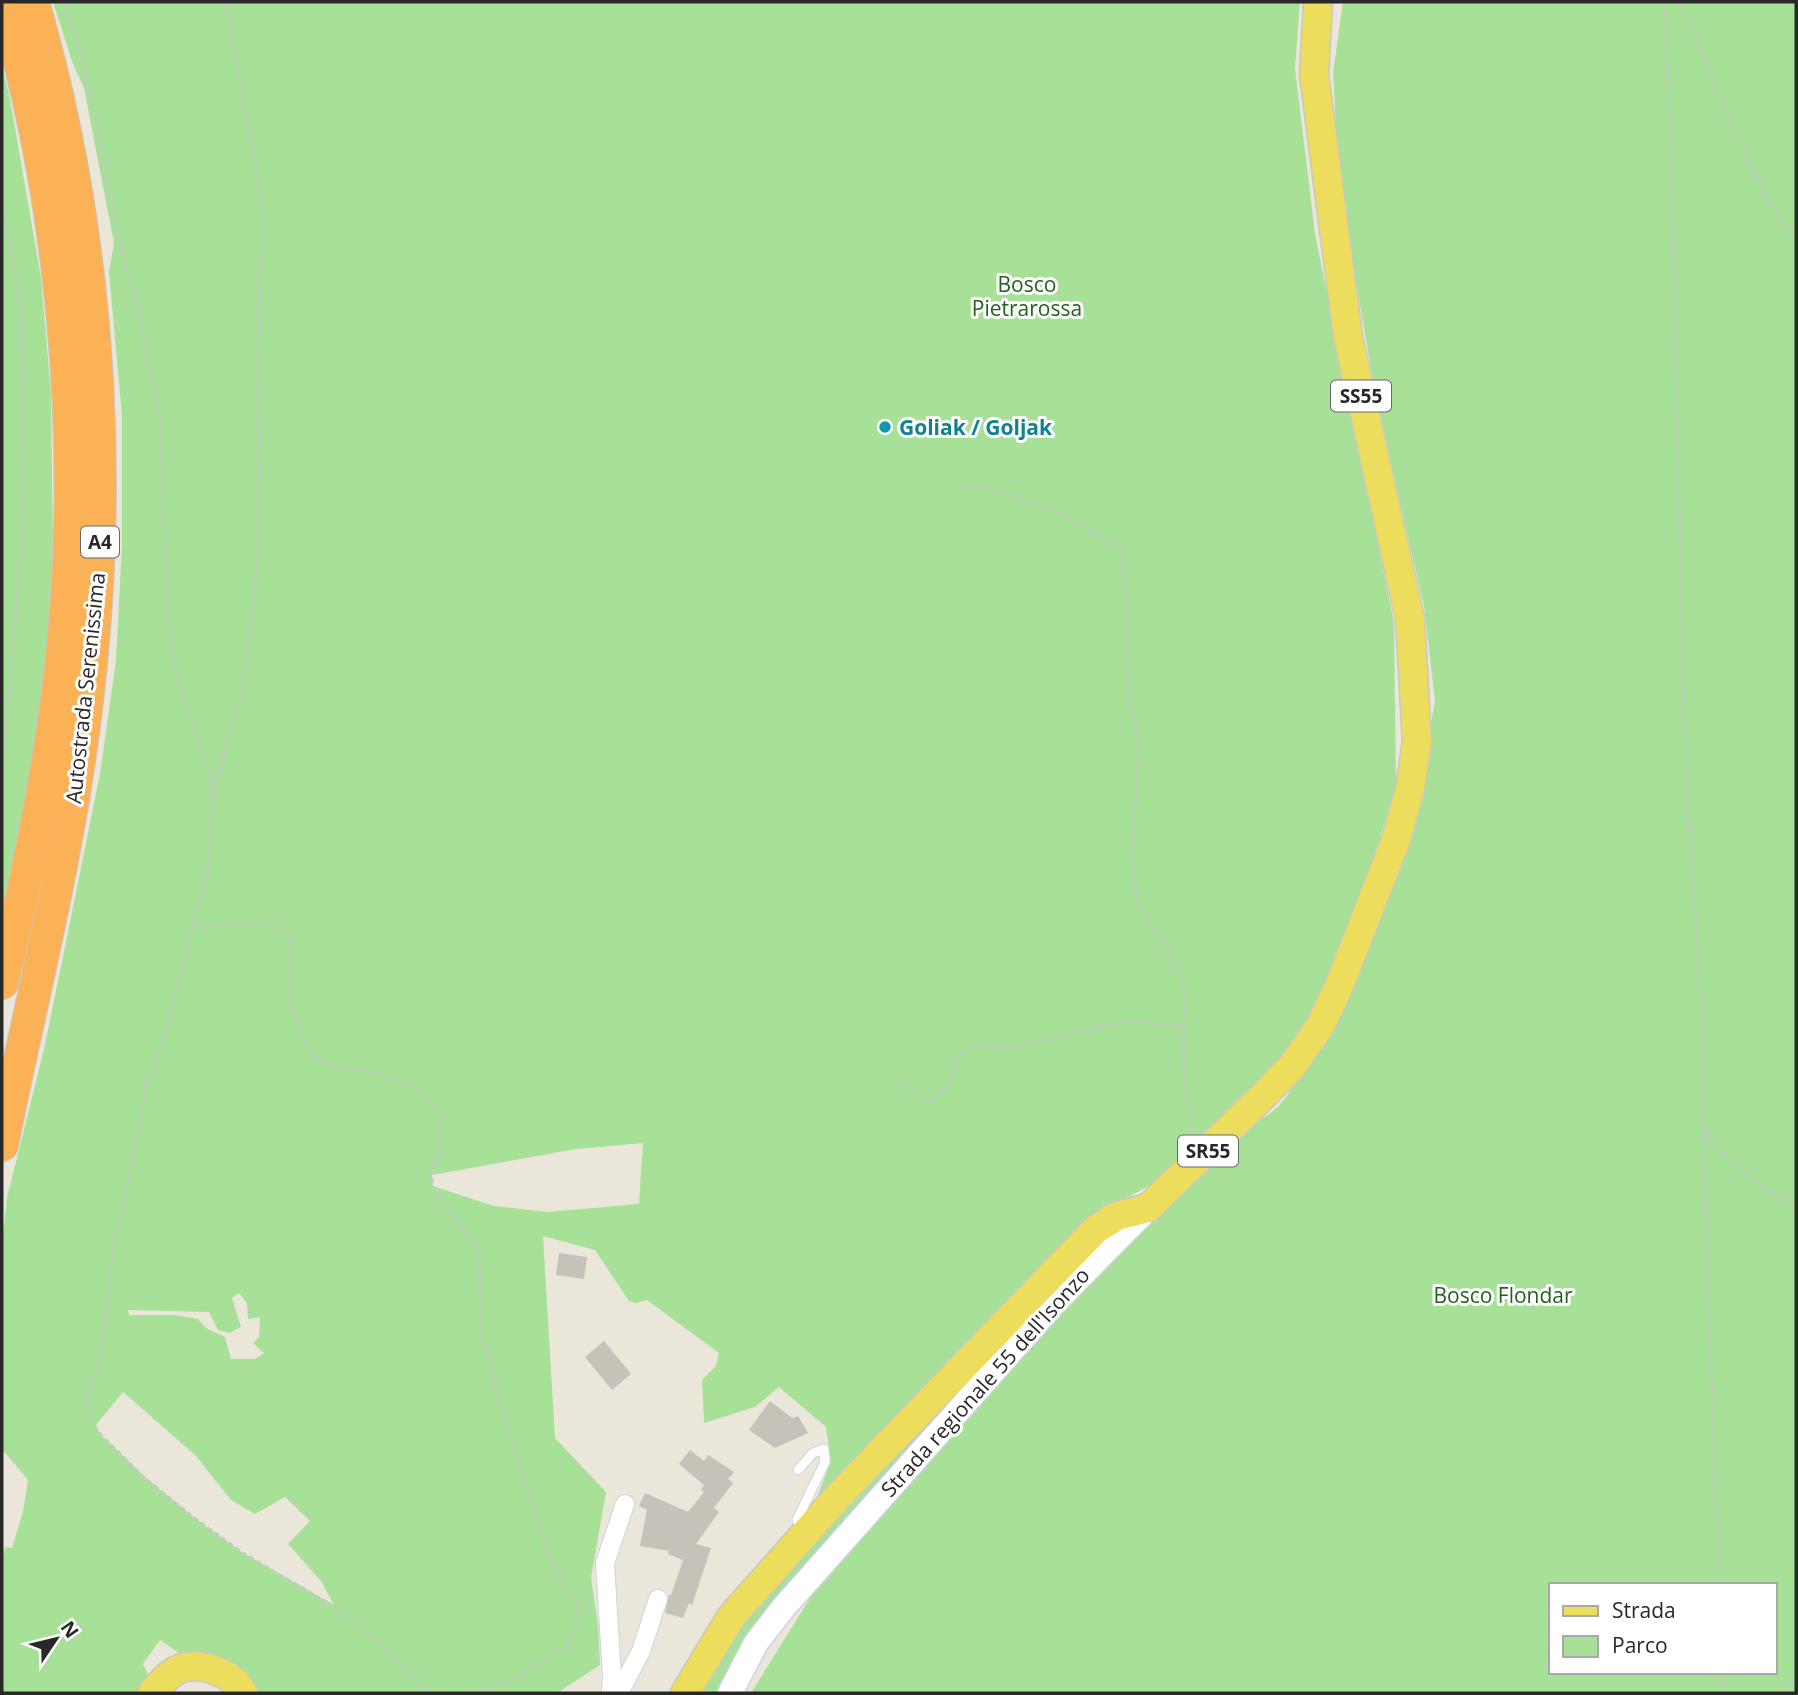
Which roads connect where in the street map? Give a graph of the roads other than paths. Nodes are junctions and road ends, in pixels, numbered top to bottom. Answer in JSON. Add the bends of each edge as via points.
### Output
{"nodes":[{"id":1,"x":4,"y":2,"type":"edge"},
{"id":2,"x":33,"y":2,"type":"edge"},
{"id":3,"x":1318,"y":2,"type":"edge"},
{"id":4,"x":2,"y":983,"type":"edge"},
{"id":5,"x":14,"y":1082,"type":"junction"},
{"id":6,"x":1266,"y":1093,"type":"joint"},
{"id":7,"x":2,"y":1123,"type":"edge"},
{"id":8,"x":2,"y":1129,"type":"edge"},
{"id":9,"x":2,"y":1145,"type":"edge"},
{"id":10,"x":2,"y":1158,"type":"edge"},
{"id":11,"x":1148,"y":1208,"type":"junction"},
{"id":12,"x":797,"y":1470,"type":"dead end"},
{"id":13,"x":625,"y":1504,"type":"dead end"},
{"id":14,"x":803,"y":1534,"type":"junction"},
{"id":15,"x":658,"y":1599,"type":"dead end"},
{"id":16,"x":152,"y":1693,"type":"edge"},
{"id":17,"x":243,"y":1693,"type":"edge"},
{"id":18,"x":611,"y":1693,"type":"edge"},
{"id":19,"x":619,"y":1693,"type":"edge"},
{"id":20,"x":685,"y":1693,"type":"edge"},
{"id":21,"x":730,"y":1693,"type":"edge"}],
"edges":[{"from":1,"to":4,"type":"highway","name":"Autostrada Serenissima","number":"A4","via":[[26,89],[54,244],[70,457],[69,550],[48,764]]},
{"from":2,"to":5,"type":"highway","name":"Autostrada Serenissima","number":"A4","via":[[72,162],[96,346],[102,454],[93,650],[79,768]]},
{"from":3,"to":6,"type":"main road","number":"SS55","via":[[1314,74],[1346,323],[1410,619],[1417,742],[1397,837],[1340,984],[1321,1027]]},
{"from":5,"to":7,"type":"highway"},
{"from":5,"to":8,"type":"highway"},
{"from":5,"to":9,"type":"highway","number":"A4"},
{"from":5,"to":10,"type":"highway"},
{"from":6,"to":11,"type":"main road","name":"Strada regionale 55 dell'Isonzo","number":"SR55"},
{"from":11,"to":14,"type":"main road","via":[[1117,1216],[1096,1229]]},
{"from":11,"to":21,"type":"main road","name":"Strada regionale 55 dell'Isonzo","number":"SR55","via":[[1053,1304],[785,1606],[756,1643]]},
{"from":12,"to":14,"type":"lane","via":[[813,1453],[824,1449],[825,1462],[797,1520]]},
{"from":13,"to":18,"type":"street","via":[[605,1563]]},
{"from":14,"to":20,"type":"main road","via":[[731,1617]]},
{"from":15,"to":19,"type":"street","via":[[641,1651]]},
{"from":16,"to":17,"type":"main road","via":[[167,1676],[186,1667],[205,1667],[226,1674]]}]}
